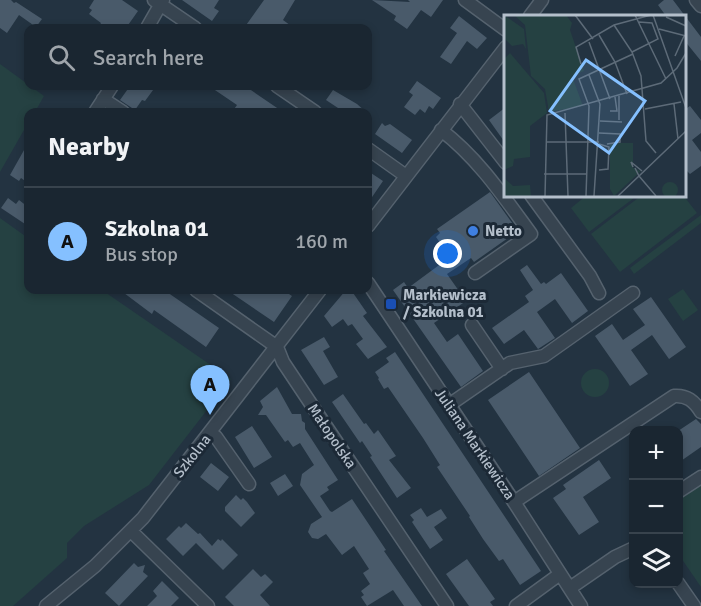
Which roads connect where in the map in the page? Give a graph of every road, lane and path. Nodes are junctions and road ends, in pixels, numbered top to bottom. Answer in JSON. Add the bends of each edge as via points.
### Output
{"nodes":[{"id":1,"x":465,"y":0,"type":"edge"},
{"id":2,"x":542,"y":0,"type":"edge"},
{"id":3,"x":696,"y":0,"type":"edge"},
{"id":4,"x":160,"y":2,"type":"edge"},
{"id":5,"x":701,"y":6,"type":"edge"},
{"id":6,"x":531,"y":15,"type":"edge"},
{"id":7,"x":149,"y":24,"type":"edge"},
{"id":8,"x":190,"y":24,"type":"edge"},
{"id":9,"x":504,"y":29,"type":"edge"},
{"id":10,"x":504,"y":49,"type":"edge"},
{"id":11,"x":109,"y":90,"type":"edge"},
{"id":12,"x":283,"y":90,"type":"edge"},
{"id":13,"x":103,"y":99,"type":"junction"},
{"id":14,"x":460,"y":104,"type":"junction"},
{"id":15,"x":97,"y":108,"type":"edge"},
{"id":16,"x":117,"y":108,"type":"edge"},
{"id":17,"x":309,"y":108,"type":"edge"},
{"id":18,"x":441,"y":130,"type":"junction"},
{"id":19,"x":372,"y":152,"type":"edge"},
{"id":20,"x":504,"y":160,"type":"edge"},
{"id":21,"x":406,"y":176,"type":"junction"},
{"id":22,"x":532,"y":196,"type":"edge"},
{"id":23,"x":372,"y":221,"type":"edge"},
{"id":24,"x":475,"y":273,"type":"dead end"},
{"id":25,"x":372,"y":289,"type":"edge"},
{"id":26,"x":599,"y":293,"type":"dead end"},
{"id":27,"x":633,"y":293,"type":"dead end"},
{"id":28,"x":202,"y":294,"type":"edge"},
{"id":29,"x":317,"y":294,"type":"edge"},
{"id":30,"x":472,"y":326,"type":"dead end"},
{"id":31,"x":277,"y":346,"type":"junction"},
{"id":32,"x":502,"y":369,"type":"junction"},
{"id":33,"x":449,"y":405,"type":"junction"},
{"id":34,"x":701,"y":412,"type":"edge"},
{"id":35,"x":210,"y":432,"type":"junction"},
{"id":36,"x":701,"y":477,"type":"edge"},
{"id":37,"x":249,"y":484,"type":"dead end"},
{"id":38,"x":683,"y":489,"type":"edge"},
{"id":39,"x":514,"y":502,"type":"junction"},
{"id":40,"x":131,"y":531,"type":"junction"},
{"id":41,"x":629,"y":550,"type":"edge"},
{"id":42,"x":560,"y":574,"type":"junction"},
{"id":43,"x":570,"y":588,"type":"junction"},
{"id":44,"x":681,"y":588,"type":"edge"},
{"id":45,"x":46,"y":606,"type":"edge"},
{"id":46,"x":208,"y":606,"type":"edge"},
{"id":47,"x":447,"y":606,"type":"edge"},
{"id":48,"x":516,"y":606,"type":"edge"},
{"id":49,"x":581,"y":606,"type":"edge"},
{"id":50,"x":694,"y":606,"type":"edge"}],
"edges":[{"from":1,"to":9,"type":"street"},
{"from":2,"to":6,"type":"street"},
{"from":3,"to":5,"type":"street"},
{"from":4,"to":7,"type":"street"},
{"from":4,"to":8,"type":"street"},
{"from":10,"to":14,"type":"street"},
{"from":11,"to":13,"type":"street"},
{"from":12,"to":17,"type":"street"},
{"from":13,"to":15,"type":"street"},
{"from":13,"to":16,"type":"street"},
{"from":14,"to":18,"type":"street"},
{"from":14,"to":20,"type":"street"},
{"from":18,"to":21,"type":"street"},
{"from":18,"to":24,"type":"street","via":[[485,173],[531,234]]},
{"from":19,"to":21,"type":"street"},
{"from":21,"to":23,"type":"street"},
{"from":22,"to":26,"type":"street"},
{"from":25,"to":33,"type":"street","name":"Juliana Markiewicza"},
{"from":27,"to":32,"type":"street","via":[[544,356],[510,363]]},
{"from":28,"to":31,"type":"street","name":"Małopolska"},
{"from":29,"to":31,"type":"street","name":"Szkolna"},
{"from":30,"to":32,"type":"street"},
{"from":31,"to":35,"type":"street","name":"Szkolna"},
{"from":31,"to":47,"type":"street","name":"Małopolska","via":[[309,401]]},
{"from":32,"to":33,"type":"street"},
{"from":33,"to":39,"type":"street","name":"Juliana Markiewicza"},
{"from":34,"to":39,"type":"street","via":[[690,399],[674,396]]},
{"from":35,"to":37,"type":"street"},
{"from":35,"to":40,"type":"street","name":"Szkolna"},
{"from":36,"to":38,"type":"street"},
{"from":39,"to":42,"type":"street","name":"Juliana Markiewicza"},
{"from":40,"to":45,"type":"street","name":"Szkolna"},
{"from":40,"to":46,"type":"street"},
{"from":41,"to":43,"type":"street"},
{"from":42,"to":43,"type":"street","name":"Juliana Markiewicza"},
{"from":42,"to":48,"type":"street"},
{"from":43,"to":49,"type":"street","name":"Juliana Markiewicza"},
{"from":44,"to":50,"type":"street"}]}
